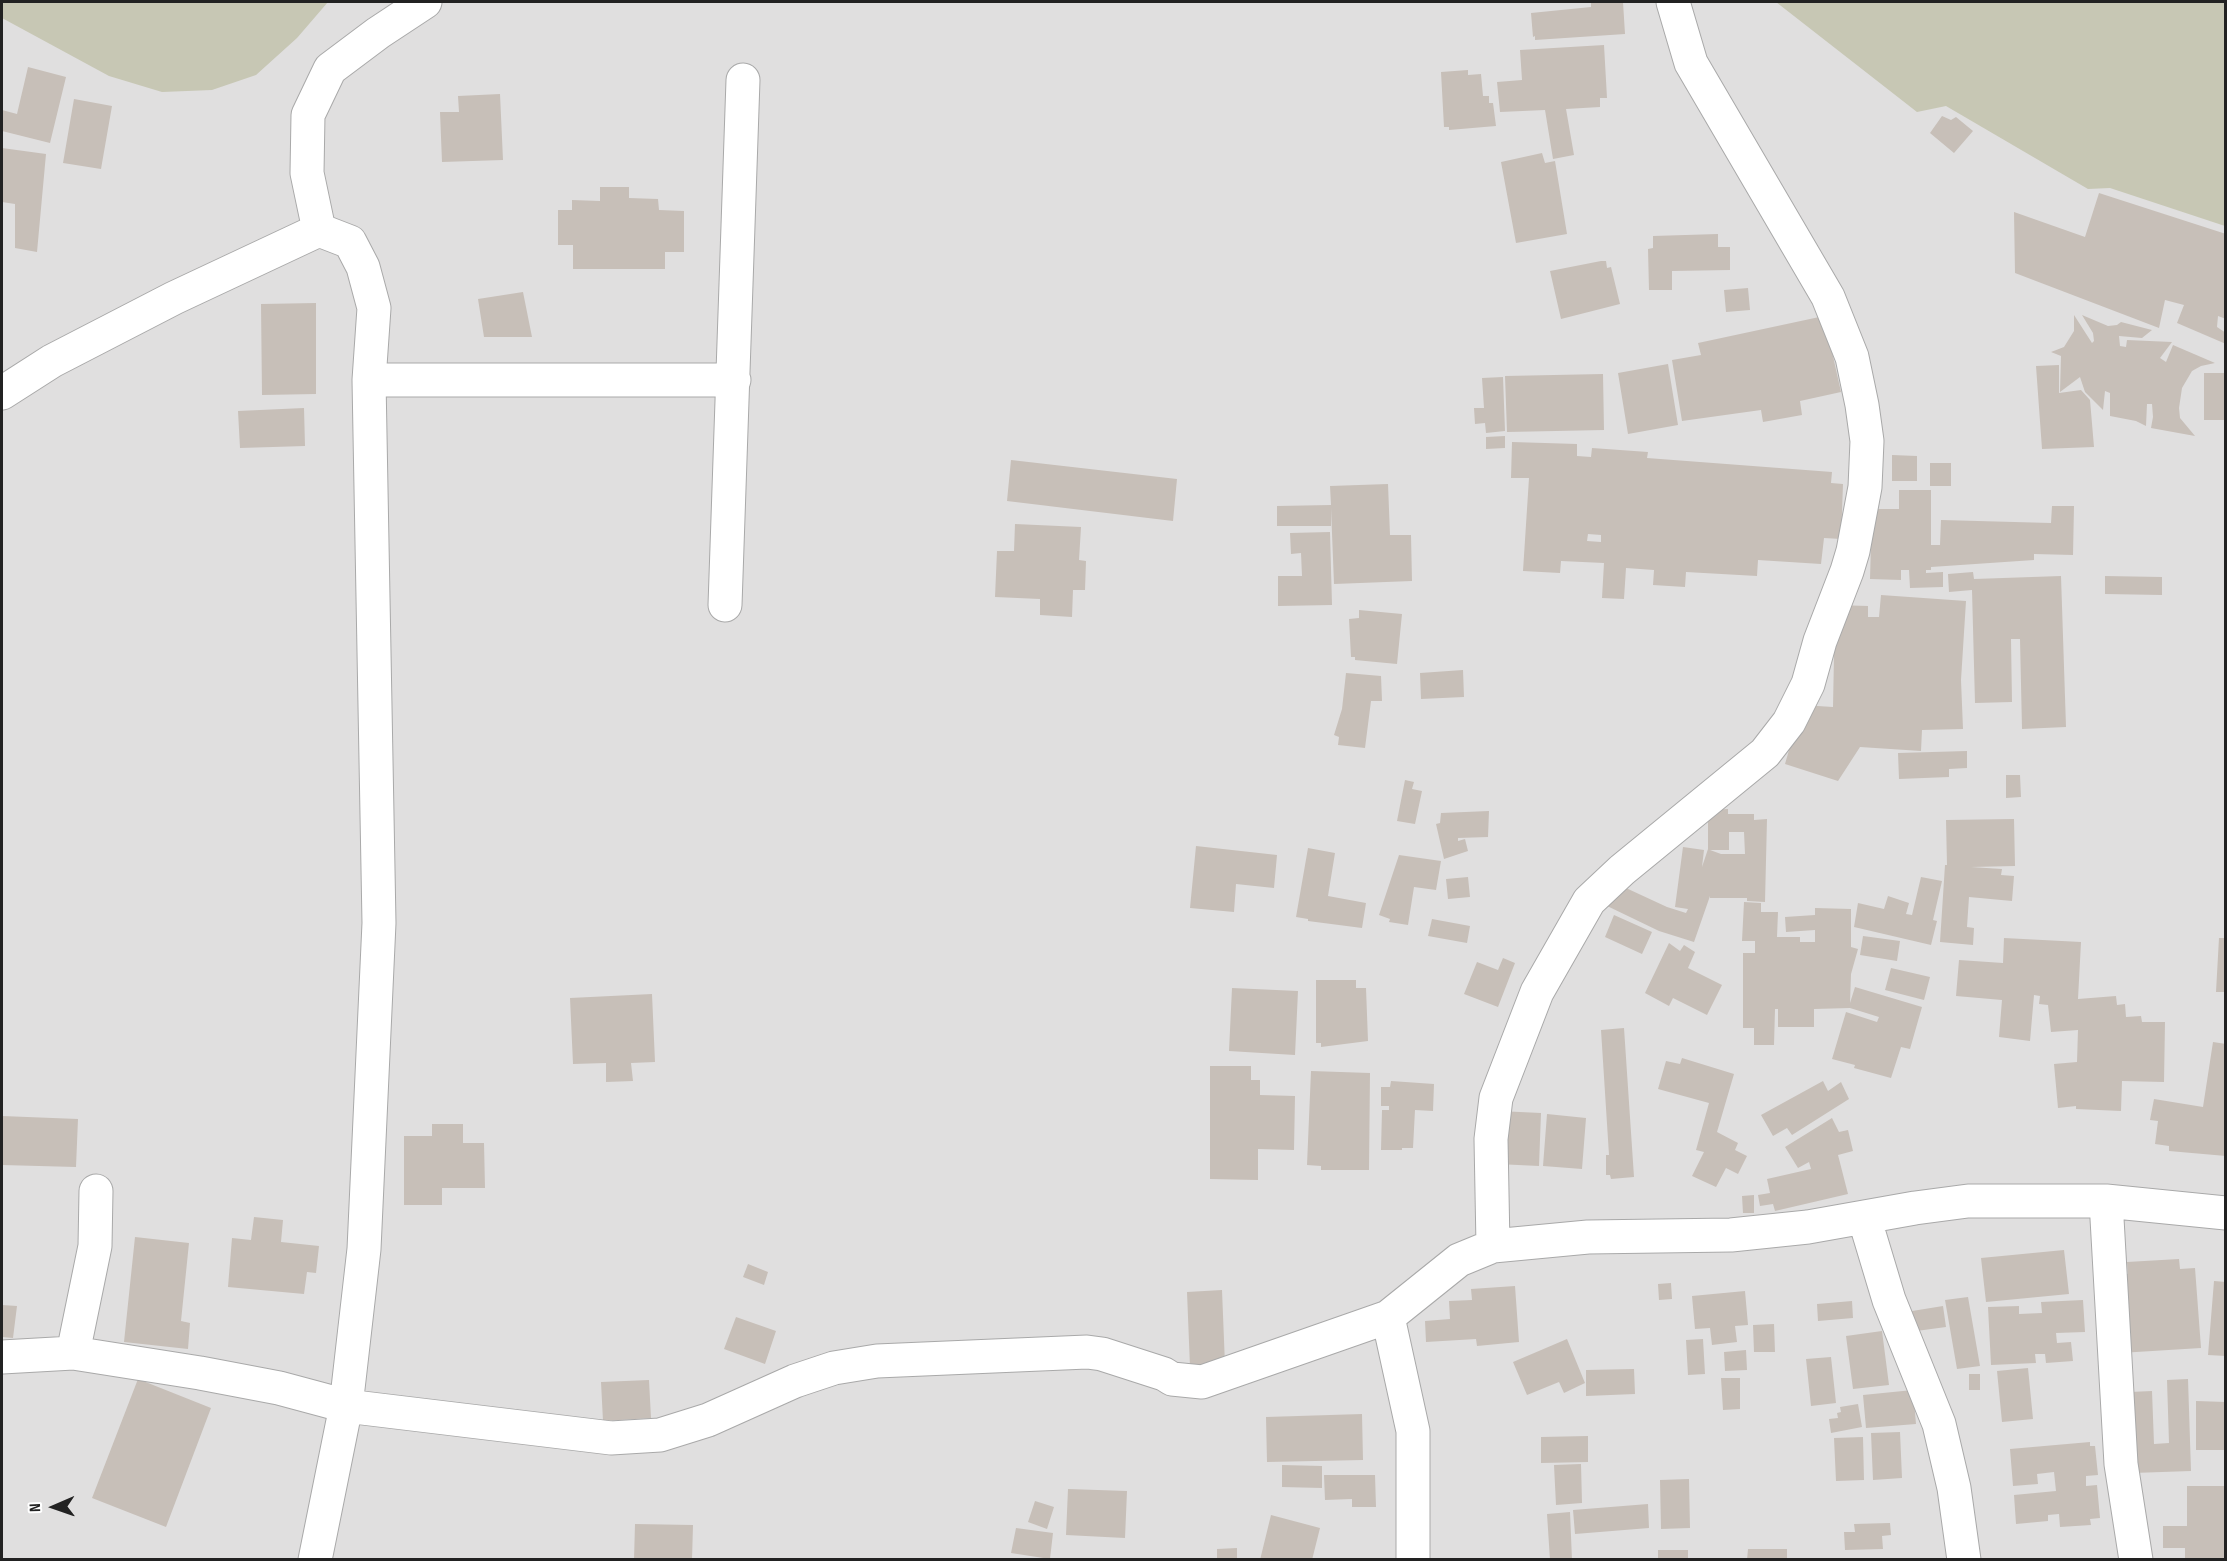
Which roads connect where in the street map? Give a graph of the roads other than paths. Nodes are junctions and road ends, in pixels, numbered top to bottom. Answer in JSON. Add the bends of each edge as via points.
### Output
{"nodes":[{"id":1,"x":425,"y":2,"type":"edge"},
{"id":2,"x":1673,"y":2,"type":"edge"},
{"id":3,"x":743,"y":80,"type":"dead end"},
{"id":4,"x":319,"y":230,"type":"junction"},
{"id":5,"x":369,"y":380,"type":"junction"},
{"id":6,"x":734,"y":380,"type":"junction"},
{"id":7,"x":2,"y":393,"type":"edge"},
{"id":8,"x":725,"y":605,"type":"dead end"},
{"id":9,"x":96,"y":1191,"type":"dead end"},
{"id":10,"x":2106,"y":1202,"type":"junction"},
{"id":11,"x":2226,"y":1213,"type":"edge"},
{"id":12,"x":1864,"y":1217,"type":"junction"},
{"id":13,"x":1493,"y":1246,"type":"junction"},
{"id":14,"x":1388,"y":1317,"type":"junction"},
{"id":15,"x":73,"y":1353,"type":"junction"},
{"id":16,"x":2,"y":1357,"type":"edge"},
{"id":17,"x":346,"y":1406,"type":"junction"},
{"id":18,"x":315,"y":1560,"type":"edge"},
{"id":19,"x":1413,"y":1560,"type":"edge"},
{"id":20,"x":1964,"y":1560,"type":"edge"},
{"id":21,"x":2136,"y":1560,"type":"edge"}],
"edges":[{"from":1,"to":4,"type":"street","via":[[330,69],[308,115],[307,172]]},
{"from":2,"to":13,"type":"street","via":[[1691,63],[1828,297],[1852,357],[1867,441],[1865,487],[1847,571],[1808,684],[1789,722],[1765,753],[1589,901],[1537,992],[1496,1098],[1491,1139]]},
{"from":3,"to":6,"type":"street"},
{"from":4,"to":5,"type":"street","via":[[350,242],[363,267],[374,308]]},
{"from":4,"to":7,"type":"street","via":[[174,298],[52,361]]},
{"from":5,"to":6,"type":"street"},
{"from":5,"to":17,"type":"street","via":[[379,923],[364,1249]]},
{"from":6,"to":8,"type":"street"},
{"from":9,"to":15,"type":"street","via":[[95,1246]]},
{"from":10,"to":11,"type":"street"},
{"from":10,"to":12,"type":"street","via":[[1968,1201]]},
{"from":10,"to":21,"type":"street","via":[[2121,1464]]},
{"from":12,"to":13,"type":"street","via":[[1731,1235],[1588,1237]]},
{"from":12,"to":20,"type":"street","via":[[1889,1300],[1939,1424],[1954,1488]]},
{"from":13,"to":14,"type":"street","via":[[1459,1260]]},
{"from":14,"to":17,"type":"street","via":[[1202,1382],[1172,1379],[1102,1354],[1087,1353],[877,1361],[834,1368],[795,1381],[708,1420],[660,1435],[611,1438]]},
{"from":14,"to":19,"type":"street","via":[[1413,1431]]},
{"from":15,"to":16,"type":"street"},
{"from":15,"to":17,"type":"street","via":[[234,1379]]},
{"from":17,"to":18,"type":"street"}]}
